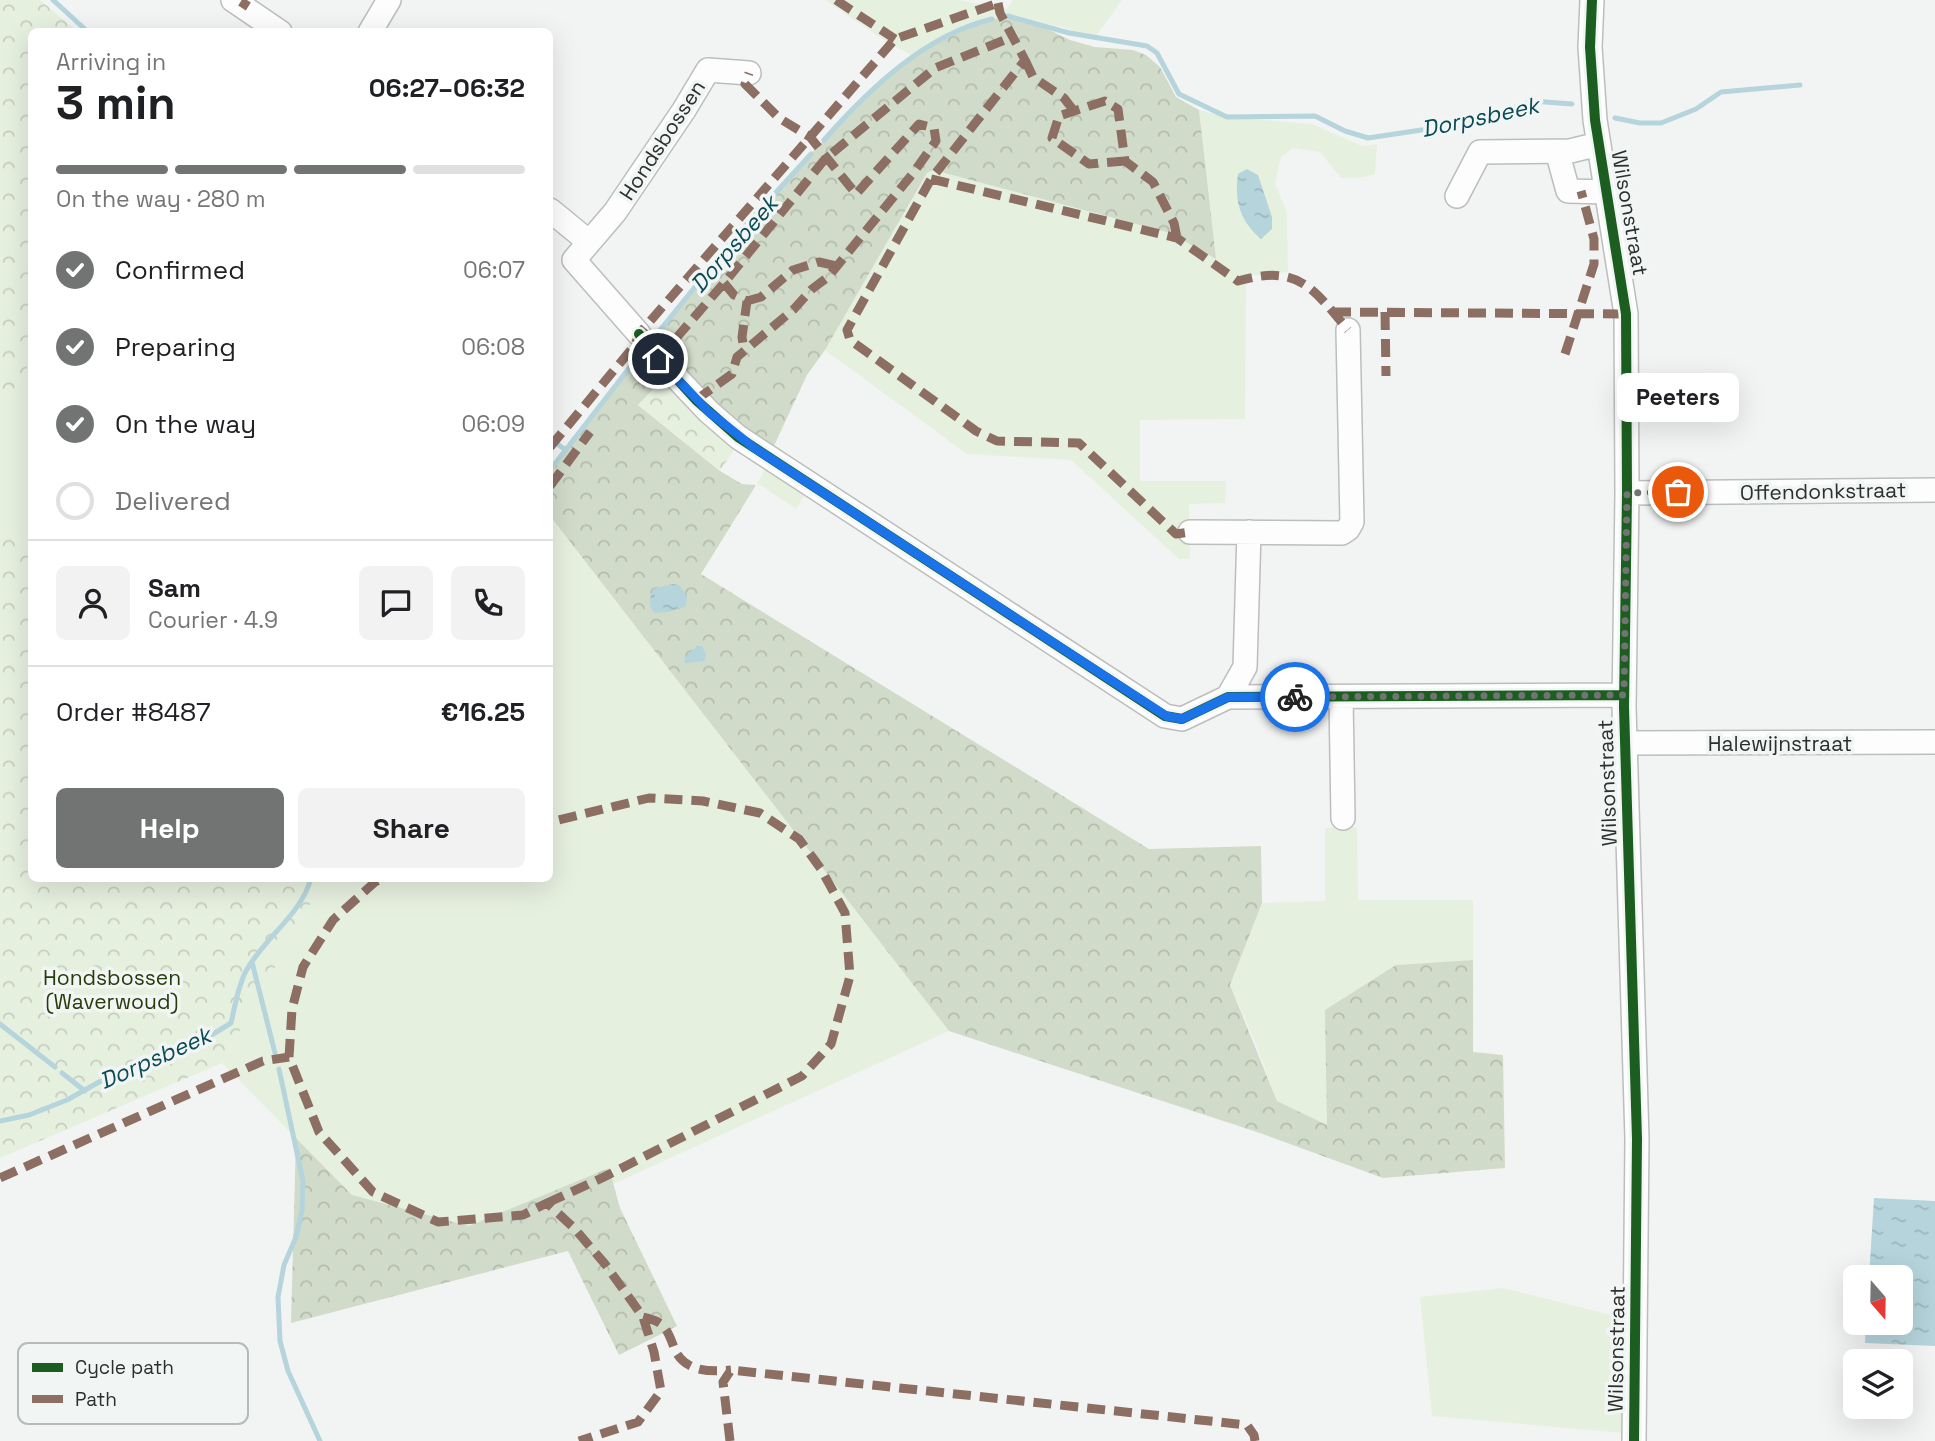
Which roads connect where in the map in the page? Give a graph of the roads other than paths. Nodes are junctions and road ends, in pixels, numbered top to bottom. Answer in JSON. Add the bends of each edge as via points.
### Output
{"nodes":[{"id":1,"x":233,"y":0,"type":"edge"},
{"id":2,"x":389,"y":0,"type":"edge"},
{"id":3,"x":1592,"y":0,"type":"edge"},
{"id":4,"x":274,"y":28,"type":"edge"},
{"id":5,"x":372,"y":28,"type":"edge"},
{"id":6,"x":749,"y":73,"type":"dead end"},
{"id":7,"x":1599,"y":144,"type":"junction"},
{"id":8,"x":1557,"y":151,"type":"junction"},
{"id":9,"x":1607,"y":192,"type":"junction"},
{"id":10,"x":1457,"y":196,"type":"dead end"},
{"id":11,"x":553,"y":212,"type":"edge"},
{"id":12,"x":589,"y":242,"type":"junction"},
{"id":13,"x":1348,"y":330,"type":"dead end"},
{"id":14,"x":639,"y":334,"type":"dead end"},
{"id":15,"x":653,"y":353,"type":"dead end"},
{"id":16,"x":1935,"y":490,"type":"edge"},
{"id":17,"x":1627,"y":493,"type":"junction"},
{"id":18,"x":1190,"y":532,"type":"dead end"},
{"id":19,"x":1249,"y":532,"type":"junction"},
{"id":20,"x":1624,"y":695,"type":"junction"},
{"id":21,"x":1228,"y":697,"type":"junction"},
{"id":22,"x":1341,"y":697,"type":"junction"},
{"id":23,"x":1935,"y":742,"type":"edge"},
{"id":24,"x":1625,"y":743,"type":"junction"},
{"id":25,"x":1343,"y":818,"type":"dead end"},
{"id":26,"x":1634,"y":1441,"type":"edge"}],
"edges":[{"from":1,"to":4,"type":"street"},
{"from":2,"to":5,"type":"street"},
{"from":3,"to":7,"type":"street","name":"Wilsonstraat","via":[[1590,47]]},
{"from":6,"to":12,"type":"street","name":"Hondsbossen","via":[[708,70],[615,212]]},
{"from":7,"to":8,"type":"street"},
{"from":7,"to":9,"type":"street","name":"Wilsonstraat"},
{"from":8,"to":9,"type":"street","via":[[1568,191]]},
{"from":8,"to":10,"type":"street","via":[[1480,152]]},
{"from":9,"to":17,"type":"street","name":"Wilsonstraat","via":[[1626,314]]},
{"from":11,"to":12,"type":"street"},
{"from":12,"to":14,"type":"street","name":"Hondsbossen","via":[[574,260]]},
{"from":13,"to":19,"type":"street","via":[[1352,522],[1342,533]]},
{"from":15,"to":21,"type":"street","via":[[709,412],[769,458],[1166,716],[1182,719]]},
{"from":16,"to":17,"type":"street","name":"Offendonkstraat"},
{"from":17,"to":20,"type":"street","name":"Wilsonstraat"},
{"from":18,"to":19,"type":"street"},
{"from":19,"to":21,"type":"street","via":[[1245,667]]},
{"from":20,"to":22,"type":"street"},
{"from":20,"to":24,"type":"street","name":"Wilsonstraat"},
{"from":21,"to":22,"type":"street"},
{"from":22,"to":25,"type":"street"},
{"from":23,"to":24,"type":"street","name":"Halewijnstraat"},
{"from":24,"to":26,"type":"street","name":"Wilsonstraat","via":[[1637,1139]]}]}
